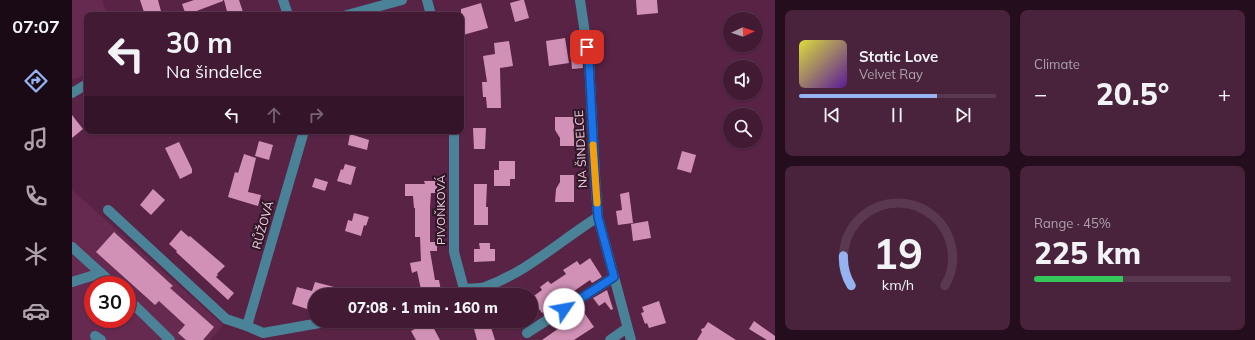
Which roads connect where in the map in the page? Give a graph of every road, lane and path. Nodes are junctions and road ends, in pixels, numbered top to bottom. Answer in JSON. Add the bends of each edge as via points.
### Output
{"nodes":[{"id":1,"x":283,"y":0,"type":"edge"},
{"id":2,"x":402,"y":0,"type":"edge"},
{"id":3,"x":427,"y":0,"type":"edge"},
{"id":4,"x":580,"y":0,"type":"edge"},
{"id":5,"x":287,"y":12,"type":"edge"},
{"id":6,"x":358,"y":12,"type":"edge"},
{"id":7,"x":430,"y":12,"type":"edge"},
{"id":8,"x":84,"y":86,"type":"edge"},
{"id":9,"x":72,"y":93,"type":"edge"},
{"id":10,"x":303,"y":134,"type":"edge"},
{"id":11,"x":454,"y":134,"type":"edge"},
{"id":12,"x":108,"y":210,"type":"dead end"},
{"id":13,"x":598,"y":217,"type":"junction"},
{"id":14,"x":72,"y":247,"type":"edge"},
{"id":15,"x":101,"y":273,"type":"junction"},
{"id":16,"x":104,"y":276,"type":"edge"},
{"id":17,"x":614,"y":277,"type":"junction"},
{"id":18,"x":72,"y":282,"type":"edge"},
{"id":19,"x":464,"y":288,"type":"edge"},
{"id":20,"x":484,"y":288,"type":"edge"},
{"id":21,"x":136,"y":307,"type":"edge"},
{"id":22,"x":308,"y":325,"type":"edge"},
{"id":23,"x":247,"y":326,"type":"junction"},
{"id":24,"x":627,"y":328,"type":"junction"},
{"id":25,"x":527,"y":333,"type":"dead end"},
{"id":26,"x":170,"y":340,"type":"edge"},
{"id":27,"x":610,"y":340,"type":"edge"},
{"id":28,"x":631,"y":340,"type":"edge"}],
"edges":[{"from":1,"to":5,"type":"street"},
{"from":2,"to":6,"type":"street"},
{"from":3,"to":7,"type":"street"},
{"from":4,"to":13,"type":"street","name":"NA ŠINDELCE","via":[[589,61]]},
{"from":8,"to":9,"type":"street"},
{"from":10,"to":23,"type":"street","name":"RŮŽOVÁ"},
{"from":11,"to":19,"type":"street","name":"PIVOŇKOVÁ","via":[[454,252]]},
{"from":12,"to":23,"type":"street","via":[[226,319]]},
{"from":13,"to":17,"type":"street","name":"NA ŠINDELCE"},
{"from":13,"to":20,"type":"street","via":[[518,272]]},
{"from":14,"to":15,"type":"street"},
{"from":15,"to":16,"type":"street"},
{"from":15,"to":18,"type":"street"},
{"from":17,"to":24,"type":"street","name":"NA ŠINDELCE"},
{"from":17,"to":25,"type":"street"},
{"from":21,"to":26,"type":"street"},
{"from":22,"to":23,"type":"street","via":[[263,332]]},
{"from":24,"to":27,"type":"street"},
{"from":24,"to":28,"type":"street","name":"NA ŠINDELCE"}]}
